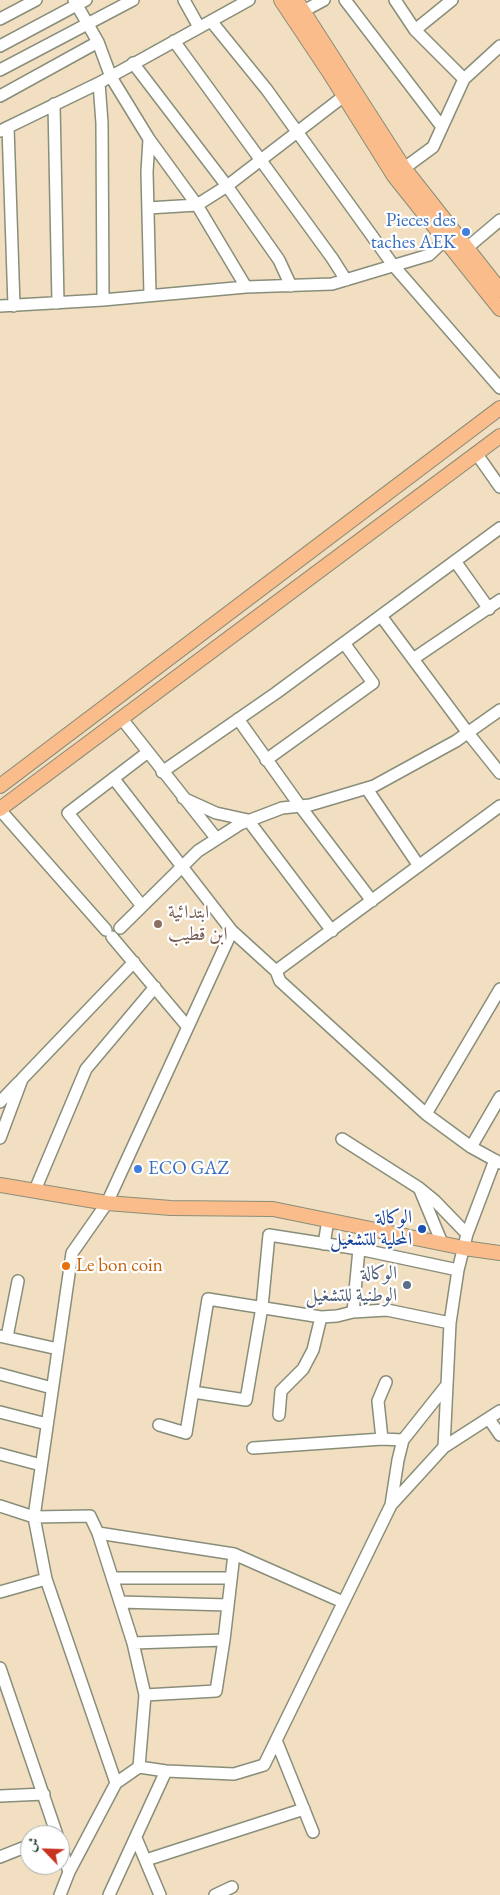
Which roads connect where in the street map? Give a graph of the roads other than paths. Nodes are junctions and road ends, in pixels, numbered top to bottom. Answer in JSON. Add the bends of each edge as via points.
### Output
{"nodes":[{"id":1,"x":36,"y":0,"type":"edge"},
{"id":2,"x":133,"y":0,"type":"edge"},
{"id":3,"x":184,"y":0,"type":"edge"},
{"id":4,"x":249,"y":0,"type":"edge"},
{"id":5,"x":281,"y":0,"type":"edge"},
{"id":6,"x":324,"y":0,"type":"edge"},
{"id":7,"x":345,"y":0,"type":"edge"},
{"id":8,"x":395,"y":0,"type":"edge"},
{"id":9,"x":452,"y":0,"type":"edge"},
{"id":10,"x":79,"y":2,"type":"edge"},
{"id":11,"x":298,"y":10,"type":"edge"},
{"id":12,"x":0,"y":19,"type":"edge"},
{"id":13,"x":212,"y":20,"type":"junction"},
{"id":14,"x":88,"y":24,"type":"junction"},
{"id":15,"x":199,"y":27,"type":"junction"},
{"id":16,"x":415,"y":30,"type":"junction"},
{"id":17,"x":174,"y":41,"type":"junction"},
{"id":18,"x":98,"y":42,"type":"junction"},
{"id":19,"x":0,"y":46,"type":"edge"},
{"id":20,"x":500,"y":46,"type":"edge"},
{"id":21,"x":133,"y":63,"type":"junction"},
{"id":22,"x":0,"y":70,"type":"edge"},
{"id":23,"x":110,"y":76,"type":"junction"},
{"id":24,"x":464,"y":79,"type":"junction"},
{"id":25,"x":99,"y":83,"type":"junction"},
{"id":26,"x":0,"y":96,"type":"edge"},
{"id":27,"x":344,"y":96,"type":"junction"},
{"id":28,"x":54,"y":104,"type":"junction"},
{"id":29,"x":442,"y":127,"type":"junction"},
{"id":30,"x":4,"y":129,"type":"edge"},
{"id":31,"x":298,"y":132,"type":"junction"},
{"id":32,"x":149,"y":139,"type":"junction"},
{"id":33,"x":261,"y":160,"type":"junction"},
{"id":34,"x":399,"y":172,"type":"junction"},
{"id":35,"x":227,"y":186,"type":"junction"},
{"id":36,"x":197,"y":205,"type":"junction"},
{"id":37,"x":148,"y":208,"type":"junction"},
{"id":38,"x":500,"y":220,"type":"edge"},
{"id":39,"x":445,"y":240,"type":"junction"},
{"id":40,"x":463,"y":252,"type":"junction"},
{"id":41,"x":393,"y":265,"type":"junction"},
{"id":42,"x":346,"y":280,"type":"junction"},
{"id":43,"x":291,"y":286,"type":"junction"},
{"id":44,"x":246,"y":287,"type":"junction"},
{"id":45,"x":500,"y":290,"type":"edge"},
{"id":46,"x":150,"y":295,"type":"junction"},
{"id":47,"x":103,"y":300,"type":"junction"},
{"id":48,"x":58,"y":303,"type":"junction"},
{"id":49,"x":0,"y":306,"type":"edge"},
{"id":50,"x":14,"y":306,"type":"junction"},
{"id":51,"x":500,"y":309,"type":"edge"},
{"id":52,"x":500,"y":388,"type":"edge"},
{"id":53,"x":500,"y":408,"type":"edge"},
{"id":54,"x":500,"y":436,"type":"edge"},
{"id":55,"x":476,"y":453,"type":"junction"},
{"id":56,"x":500,"y":487,"type":"edge"},
{"id":57,"x":500,"y":528,"type":"edge"},
{"id":58,"x":455,"y":561,"type":"junction"},
{"id":59,"x":500,"y":600,"type":"edge"},
{"id":60,"x":488,"y":609,"type":"junction"},
{"id":61,"x":381,"y":616,"type":"junction"},
{"id":62,"x":344,"y":643,"type":"junction"},
{"id":63,"x":413,"y":659,"type":"junction"},
{"id":64,"x":500,"y":710,"type":"edge"},
{"id":65,"x":122,"y":719,"type":"junction"},
{"id":66,"x":238,"y":720,"type":"junction"},
{"id":67,"x":468,"y":733,"type":"junction"},
{"id":68,"x":148,"y":752,"type":"junction"},
{"id":69,"x":266,"y":760,"type":"junction"},
{"id":70,"x":162,"y":772,"type":"junction"},
{"id":71,"x":500,"y":773,"type":"edge"},
{"id":72,"x":114,"y":779,"type":"junction"},
{"id":73,"x":0,"y":786,"type":"edge"},
{"id":74,"x":366,"y":789,"type":"junction"},
{"id":75,"x":183,"y":798,"type":"junction"},
{"id":76,"x":300,"y":806,"type":"junction"},
{"id":77,"x":500,"y":806,"type":"edge"},
{"id":78,"x":0,"y":809,"type":"edge"},
{"id":79,"x":248,"y":820,"type":"junction"},
{"id":80,"x":216,"y":838,"type":"junction"},
{"id":81,"x":181,"y":866,"type":"junction"},
{"id":82,"x":420,"y":866,"type":"junction"},
{"id":83,"x":372,"y":901,"type":"junction"},
{"id":84,"x":142,"y":906,"type":"junction"},
{"id":85,"x":232,"y":931,"type":"junction"},
{"id":86,"x":332,"y":931,"type":"junction"},
{"id":87,"x":112,"y":932,"type":"junction"},
{"id":88,"x":134,"y":962,"type":"junction"},
{"id":89,"x":276,"y":971,"type":"junction"},
{"id":90,"x":155,"y":987,"type":"junction"},
{"id":91,"x":500,"y":989,"type":"edge"},
{"id":92,"x":496,"y":1003,"type":"edge"},
{"id":93,"x":187,"y":1026,"type":"junction"},
{"id":94,"x":22,"y":1079,"type":"junction"},
{"id":95,"x":500,"y":1098,"type":"edge"},
{"id":96,"x":0,"y":1102,"type":"edge"},
{"id":97,"x":426,"y":1114,"type":"junction"},
{"id":98,"x":0,"y":1138,"type":"edge"},
{"id":99,"x":342,"y":1138,"type":"dead end"},
{"id":100,"x":471,"y":1147,"type":"junction"},
{"id":101,"x":498,"y":1161,"type":"edge"},
{"id":102,"x":0,"y":1185,"type":"edge"},
{"id":103,"x":419,"y":1188,"type":"junction"},
{"id":104,"x":35,"y":1190,"type":"junction"},
{"id":105,"x":107,"y":1203,"type":"junction"},
{"id":106,"x":328,"y":1220,"type":"junction"},
{"id":107,"x":466,"y":1241,"type":"junction"},
{"id":108,"x":324,"y":1244,"type":"junction"},
{"id":109,"x":442,"y":1244,"type":"junction"},
{"id":110,"x":359,"y":1249,"type":"junction"},
{"id":111,"x":500,"y":1253,"type":"edge"},
{"id":112,"x":458,"y":1270,"type":"junction"},
{"id":113,"x":18,"y":1282,"type":"dead end"},
{"id":114,"x":262,"y":1307,"type":"junction"},
{"id":115,"x":353,"y":1312,"type":"junction"},
{"id":116,"x":321,"y":1317,"type":"junction"},
{"id":117,"x":450,"y":1323,"type":"junction"},
{"id":118,"x":3,"y":1337,"type":"edge"},
{"id":119,"x":58,"y":1349,"type":"junction"},
{"id":120,"x":0,"y":1374,"type":"edge"},
{"id":121,"x":386,"y":1382,"type":"dead end"},
{"id":122,"x":446,"y":1386,"type":"junction"},
{"id":123,"x":52,"y":1388,"type":"junction"},
{"id":124,"x":193,"y":1392,"type":"junction"},
{"id":125,"x":500,"y":1411,"type":"edge"},
{"id":126,"x":0,"y":1412,"type":"edge"},
{"id":127,"x":278,"y":1414,"type":"dead end"},
{"id":128,"x":488,"y":1419,"type":"junction"},
{"id":129,"x":47,"y":1424,"type":"junction"},
{"id":130,"x":159,"y":1425,"type":"dead end"},
{"id":131,"x":500,"y":1435,"type":"edge"},
{"id":132,"x":382,"y":1439,"type":"junction"},
{"id":133,"x":403,"y":1440,"type":"junction"},
{"id":134,"x":444,"y":1447,"type":"junction"},
{"id":135,"x":253,"y":1448,"type":"dead end"},
{"id":136,"x":0,"y":1454,"type":"edge"},
{"id":137,"x":41,"y":1465,"type":"junction"},
{"id":138,"x":391,"y":1504,"type":"junction"},
{"id":139,"x":0,"y":1506,"type":"edge"},
{"id":140,"x":34,"y":1517,"type":"junction"},
{"id":141,"x":98,"y":1533,"type":"junction"},
{"id":142,"x":234,"y":1554,"type":"junction"},
{"id":143,"x":46,"y":1578,"type":"junction"},
{"id":144,"x":113,"y":1578,"type":"junction"},
{"id":145,"x":231,"y":1578,"type":"junction"},
{"id":146,"x":0,"y":1592,"type":"edge"},
{"id":147,"x":120,"y":1602,"type":"junction"},
{"id":148,"x":343,"y":1602,"type":"junction"},
{"id":149,"x":228,"y":1604,"type":"junction"},
{"id":150,"x":224,"y":1640,"type":"junction"},
{"id":151,"x":133,"y":1643,"type":"junction"},
{"id":152,"x":0,"y":1668,"type":"edge"},
{"id":153,"x":145,"y":1696,"type":"junction"},
{"id":154,"x":276,"y":1740,"type":"junction"},
{"id":155,"x":139,"y":1767,"type":"junction"},
{"id":156,"x":166,"y":1771,"type":"junction"},
{"id":157,"x":116,"y":1784,"type":"junction"},
{"id":158,"x":44,"y":1794,"type":"junction"},
{"id":159,"x":0,"y":1796,"type":"edge"},
{"id":160,"x":304,"y":1809,"type":"junction"},
{"id":161,"x":54,"y":1825,"type":"edge"},
{"id":162,"x":313,"y":1832,"type":"dead end"},
{"id":163,"x":136,"y":1838,"type":"junction"},
{"id":164,"x":20,"y":1849,"type":"edge"},
{"id":165,"x":0,"y":1857,"type":"edge"},
{"id":166,"x":146,"y":1860,"type":"junction"},
{"id":167,"x":70,"y":1870,"type":"edge"},
{"id":168,"x":68,"y":1875,"type":"edge"},
{"id":169,"x":232,"y":1887,"type":"dead end"},
{"id":170,"x":60,"y":1895,"type":"edge"},
{"id":171,"x":109,"y":1895,"type":"edge"},
{"id":172,"x":160,"y":1895,"type":"edge"},
{"id":173,"x":215,"y":1895,"type":"edge"}],
"edges":[{"from":1,"to":12,"type":"street"},
{"from":2,"to":14,"type":"street"},
{"from":3,"to":15,"type":"street"},
{"from":4,"to":13,"type":"street"},
{"from":5,"to":11,"type":"main road"},
{"from":6,"to":11,"type":"street"},
{"from":7,"to":29,"type":"street"},
{"from":8,"to":16,"type":"street"},
{"from":9,"to":16,"type":"street"},
{"from":10,"to":14,"type":"street"},
{"from":10,"to":19,"type":"street"},
{"from":11,"to":27,"type":"main road"},
{"from":11,"to":34,"type":"main road"},
{"from":13,"to":15,"type":"street"},
{"from":13,"to":31,"type":"street"},
{"from":14,"to":18,"type":"street"},
{"from":14,"to":22,"type":"street"},
{"from":15,"to":17,"type":"street"},
{"from":16,"to":24,"type":"street"},
{"from":17,"to":21,"type":"street"},
{"from":17,"to":33,"type":"street"},
{"from":18,"to":23,"type":"street"},
{"from":18,"to":26,"type":"street"},
{"from":20,"to":24,"type":"street"},
{"from":21,"to":23,"type":"street"},
{"from":21,"to":35,"type":"street"},
{"from":23,"to":25,"type":"street"},
{"from":23,"to":32,"type":"street"},
{"from":24,"to":29,"type":"street"},
{"from":25,"to":28,"type":"street"},
{"from":25,"to":47,"type":"street"},
{"from":27,"to":31,"type":"street"},
{"from":27,"to":34,"type":"main road"},
{"from":28,"to":30,"type":"street"},
{"from":28,"to":48,"type":"street"},
{"from":29,"to":34,"type":"street","via":[[433,147]]},
{"from":30,"to":50,"type":"street"},
{"from":31,"to":33,"type":"street"},
{"from":31,"to":41,"type":"street"},
{"from":32,"to":36,"type":"street"},
{"from":32,"to":37,"type":"street"},
{"from":33,"to":35,"type":"street"},
{"from":33,"to":42,"type":"street"},
{"from":34,"to":39,"type":"main road"},
{"from":34,"to":40,"type":"main road"},
{"from":35,"to":36,"type":"street"},
{"from":35,"to":43,"type":"street","via":[[279,260]]},
{"from":36,"to":37,"type":"street"},
{"from":36,"to":44,"type":"street"},
{"from":37,"to":46,"type":"street"},
{"from":38,"to":40,"type":"street"},
{"from":39,"to":40,"type":"main road"},
{"from":39,"to":41,"type":"street","via":[[429,255]]},
{"from":40,"to":45,"type":"main road"},
{"from":40,"to":51,"type":"main road"},
{"from":41,"to":42,"type":"street"},
{"from":41,"to":52,"type":"street"},
{"from":42,"to":43,"type":"street"},
{"from":43,"to":44,"type":"street"},
{"from":44,"to":46,"type":"street"},
{"from":46,"to":47,"type":"street"},
{"from":47,"to":48,"type":"street"},
{"from":48,"to":50,"type":"street"},
{"from":49,"to":50,"type":"street"},
{"from":53,"to":73,"type":"main road"},
{"from":54,"to":55,"type":"main road"},
{"from":55,"to":56,"type":"street"},
{"from":55,"to":65,"type":"main road"},
{"from":57,"to":58,"type":"street"},
{"from":58,"to":60,"type":"street"},
{"from":58,"to":61,"type":"street"},
{"from":59,"to":60,"type":"street"},
{"from":60,"to":63,"type":"street"},
{"from":61,"to":62,"type":"street"},
{"from":61,"to":63,"type":"street"},
{"from":62,"to":66,"type":"street"},
{"from":62,"to":69,"type":"street","via":[[373,682]]},
{"from":63,"to":67,"type":"street"},
{"from":64,"to":67,"type":"street"},
{"from":65,"to":68,"type":"street"},
{"from":65,"to":78,"type":"main road"},
{"from":66,"to":69,"type":"street"},
{"from":66,"to":70,"type":"street"},
{"from":67,"to":71,"type":"street"},
{"from":67,"to":74,"type":"street"},
{"from":68,"to":70,"type":"street"},
{"from":68,"to":72,"type":"street"},
{"from":69,"to":76,"type":"street"},
{"from":70,"to":75,"type":"street"},
{"from":72,"to":81,"type":"street"},
{"from":72,"to":84,"type":"street","via":[[68,813]]},
{"from":74,"to":76,"type":"street"},
{"from":74,"to":82,"type":"street"},
{"from":75,"to":79,"type":"street","via":[[216,813]]},
{"from":75,"to":80,"type":"street"},
{"from":76,"to":79,"type":"street","via":[[282,808]]},
{"from":76,"to":83,"type":"street"},
{"from":77,"to":82,"type":"street"},
{"from":78,"to":87,"type":"street"},
{"from":79,"to":80,"type":"street"},
{"from":79,"to":86,"type":"street"},
{"from":80,"to":81,"type":"street"},
{"from":81,"to":84,"type":"street"},
{"from":81,"to":85,"type":"street"},
{"from":82,"to":83,"type":"street"},
{"from":83,"to":86,"type":"street"},
{"from":84,"to":87,"type":"street"},
{"from":85,"to":89,"type":"street"},
{"from":85,"to":93,"type":"street"},
{"from":86,"to":89,"type":"street"},
{"from":87,"to":88,"type":"street"},
{"from":88,"to":90,"type":"street"},
{"from":88,"to":94,"type":"street"},
{"from":89,"to":97,"type":"street","via":[[280,981]]},
{"from":90,"to":93,"type":"street"},
{"from":90,"to":104,"type":"street","via":[[86,1069]]},
{"from":91,"to":92,"type":"street"},
{"from":92,"to":97,"type":"street"},
{"from":93,"to":105,"type":"street"},
{"from":94,"to":96,"type":"street"},
{"from":94,"to":98,"type":"street"},
{"from":95,"to":100,"type":"street"},
{"from":97,"to":100,"type":"street"},
{"from":99,"to":103,"type":"street"},
{"from":100,"to":101,"type":"street"},
{"from":101,"to":107,"type":"street"},
{"from":102,"to":104,"type":"main road"},
{"from":103,"to":107,"type":"street","via":[[435,1201]]},
{"from":103,"to":109,"type":"street"},
{"from":104,"to":105,"type":"main road"},
{"from":105,"to":106,"type":"main road","via":[[171,1208],[274,1209]]},
{"from":105,"to":119,"type":"street","via":[[72,1253]]},
{"from":106,"to":108,"type":"street"},
{"from":106,"to":109,"type":"main road"},
{"from":107,"to":109,"type":"main road"},
{"from":107,"to":111,"type":"main road"},
{"from":107,"to":112,"type":"street"},
{"from":108,"to":110,"type":"street"},
{"from":108,"to":114,"type":"street","via":[[269,1235]]},
{"from":110,"to":112,"type":"street"},
{"from":110,"to":115,"type":"street"},
{"from":112,"to":117,"type":"street"},
{"from":113,"to":118,"type":"street"},
{"from":114,"to":116,"type":"street"},
{"from":114,"to":124,"type":"street","via":[[246,1400]]},
{"from":114,"to":124,"type":"street","via":[[208,1298]]},
{"from":115,"to":116,"type":"street"},
{"from":115,"to":117,"type":"street","via":[[387,1310]]},
{"from":116,"to":127,"type":"street","via":[[313,1350],[303,1369],[281,1392]]},
{"from":117,"to":122,"type":"street"},
{"from":118,"to":119,"type":"street"},
{"from":119,"to":123,"type":"street"},
{"from":120,"to":123,"type":"street"},
{"from":121,"to":132,"type":"street","via":[[378,1401]]},
{"from":122,"to":133,"type":"street"},
{"from":122,"to":134,"type":"street"},
{"from":123,"to":129,"type":"street"},
{"from":124,"to":130,"type":"street","via":[[186,1433]]},
{"from":125,"to":128,"type":"street"},
{"from":126,"to":129,"type":"street"},
{"from":128,"to":131,"type":"street"},
{"from":128,"to":134,"type":"street"},
{"from":129,"to":137,"type":"street"},
{"from":132,"to":133,"type":"street"},
{"from":132,"to":135,"type":"street"},
{"from":133,"to":138,"type":"street"},
{"from":134,"to":138,"type":"street"},
{"from":136,"to":137,"type":"street"},
{"from":137,"to":140,"type":"street"},
{"from":138,"to":148,"type":"street"},
{"from":139,"to":140,"type":"street"},
{"from":140,"to":141,"type":"street","via":[[90,1516]]},
{"from":140,"to":143,"type":"street"},
{"from":141,"to":142,"type":"street"},
{"from":141,"to":144,"type":"street"},
{"from":142,"to":145,"type":"street"},
{"from":142,"to":148,"type":"street"},
{"from":143,"to":146,"type":"street"},
{"from":143,"to":157,"type":"street"},
{"from":144,"to":145,"type":"street"},
{"from":144,"to":147,"type":"street"},
{"from":145,"to":149,"type":"street"},
{"from":147,"to":149,"type":"street"},
{"from":147,"to":151,"type":"street"},
{"from":148,"to":154,"type":"street"},
{"from":149,"to":150,"type":"street"},
{"from":150,"to":151,"type":"street"},
{"from":150,"to":153,"type":"street","via":[[216,1691]]},
{"from":151,"to":153,"type":"street"},
{"from":152,"to":158,"type":"street"},
{"from":153,"to":155,"type":"street"},
{"from":154,"to":156,"type":"street","via":[[264,1765],[234,1774]]},
{"from":154,"to":160,"type":"street"},
{"from":155,"to":156,"type":"street"},
{"from":155,"to":157,"type":"street"},
{"from":156,"to":163,"type":"street"},
{"from":157,"to":167,"type":"street"},
{"from":158,"to":159,"type":"street"},
{"from":158,"to":161,"type":"street"},
{"from":160,"to":162,"type":"street"},
{"from":160,"to":166,"type":"street"},
{"from":163,"to":166,"type":"street"},
{"from":163,"to":171,"type":"street"},
{"from":164,"to":165,"type":"street"},
{"from":166,"to":172,"type":"street"},
{"from":168,"to":170,"type":"street"},
{"from":169,"to":173,"type":"street"}]}
